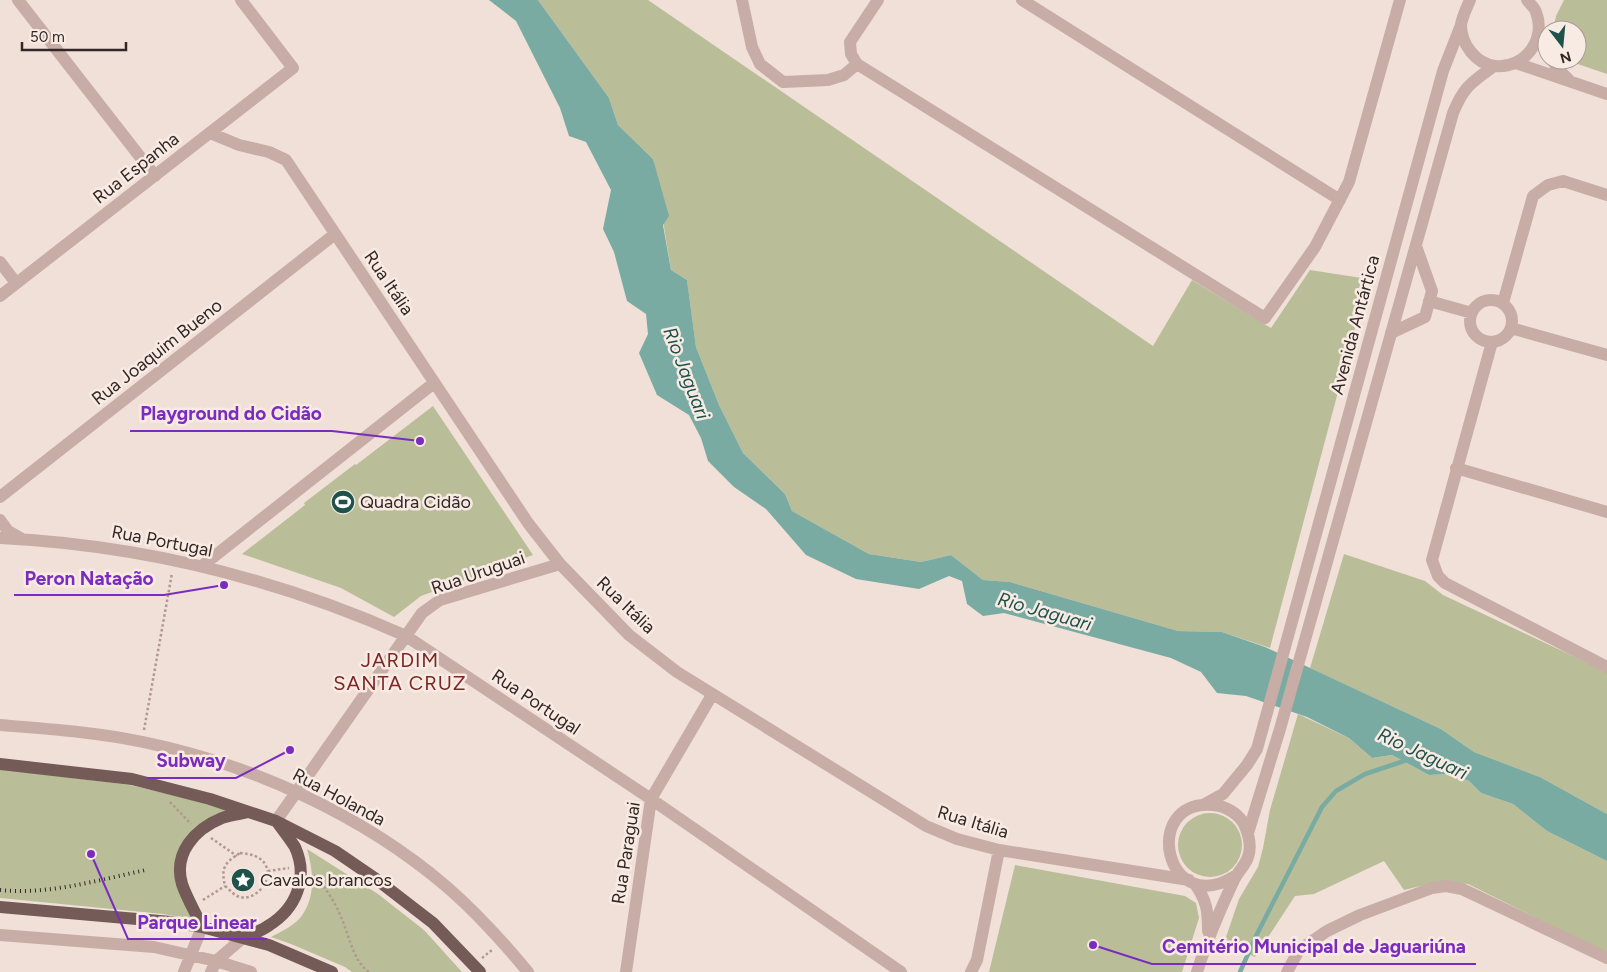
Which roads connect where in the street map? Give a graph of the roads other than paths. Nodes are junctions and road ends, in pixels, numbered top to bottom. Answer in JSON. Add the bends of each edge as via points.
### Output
{"nodes":[{"id":1,"x":18,"y":0,"type":"edge"},
{"id":2,"x":240,"y":0,"type":"edge"},
{"id":3,"x":742,"y":0,"type":"edge"},
{"id":4,"x":878,"y":0,"type":"edge"},
{"id":5,"x":1022,"y":0,"type":"edge"},
{"id":6,"x":1400,"y":0,"type":"edge"},
{"id":7,"x":1527,"y":0,"type":"edge"},
{"id":8,"x":1470,"y":3,"type":"edge"},
{"id":9,"x":1537,"y":20,"type":"edge"},
{"id":10,"x":1461,"y":25,"type":"junction"},
{"id":11,"x":1537,"y":39,"type":"edge"},
{"id":12,"x":1516,"y":63,"type":"junction"},
{"id":13,"x":857,"y":64,"type":"junction"},
{"id":14,"x":1494,"y":66,"type":"junction"},
{"id":15,"x":1559,"y":70,"type":"edge"},
{"id":16,"x":1573,"y":84,"type":"junction"},
{"id":17,"x":1607,"y":94,"type":"edge"},
{"id":18,"x":210,"y":133,"type":"junction"},
{"id":19,"x":154,"y":176,"type":"junction"},
{"id":20,"x":1607,"y":195,"type":"edge"},
{"id":21,"x":1340,"y":200,"type":"junction"},
{"id":22,"x":335,"y":234,"type":"junction"},
{"id":23,"x":1416,"y":245,"type":"junction"},
{"id":24,"x":0,"y":262,"type":"edge"},
{"id":25,"x":16,"y":283,"type":"junction"},
{"id":26,"x":0,"y":296,"type":"edge"},
{"id":27,"x":1429,"y":301,"type":"junction"},
{"id":28,"x":1503,"y":303,"type":"junction"},
{"id":29,"x":1472,"y":312,"type":"junction"},
{"id":30,"x":1511,"y":328,"type":"junction"},
{"id":31,"x":1391,"y":333,"type":"junction"},
{"id":32,"x":1492,"y":342,"type":"junction"},
{"id":33,"x":1607,"y":354,"type":"edge"},
{"id":34,"x":434,"y":383,"type":"junction"},
{"id":35,"x":1456,"y":468,"type":"junction"},
{"id":36,"x":0,"y":497,"type":"edge"},
{"id":37,"x":1607,"y":512,"type":"edge"},
{"id":38,"x":0,"y":520,"type":"edge"},
{"id":39,"x":0,"y":538,"type":"edge"},
{"id":40,"x":22,"y":539,"type":"junction"},
{"id":41,"x":560,"y":564,"type":"junction"},
{"id":42,"x":202,"y":566,"type":"junction"},
{"id":43,"x":406,"y":636,"type":"junction"},
{"id":44,"x":1607,"y":668,"type":"edge"},
{"id":45,"x":712,"y":695,"type":"junction"},
{"id":46,"x":0,"y":725,"type":"edge"},
{"id":47,"x":0,"y":764,"type":"edge"},
{"id":48,"x":297,"y":792,"type":"junction"},
{"id":49,"x":651,"y":799,"type":"junction"},
{"id":50,"x":1203,"y":804,"type":"junction"},
{"id":51,"x":249,"y":812,"type":"junction"},
{"id":52,"x":276,"y":821,"type":"junction"},
{"id":53,"x":1248,"y":833,"type":"junction"},
{"id":54,"x":999,"y":850,"type":"junction"},
{"id":55,"x":1235,"y":876,"type":"junction"},
{"id":56,"x":1192,"y":882,"type":"junction"},
{"id":57,"x":0,"y":907,"type":"edge"},
{"id":58,"x":202,"y":926,"type":"junction"},
{"id":59,"x":0,"y":935,"type":"edge"},
{"id":60,"x":1208,"y":936,"type":"junction"},
{"id":61,"x":244,"y":937,"type":"junction"},
{"id":62,"x":191,"y":956,"type":"junction"},
{"id":63,"x":1607,"y":958,"type":"edge"},
{"id":64,"x":214,"y":966,"type":"edge"},
{"id":65,"x":1290,"y":971,"type":"edge"},
{"id":66,"x":184,"y":972,"type":"edge"},
{"id":67,"x":252,"y":972,"type":"edge"},
{"id":68,"x":332,"y":972,"type":"edge"},
{"id":69,"x":480,"y":972,"type":"edge"},
{"id":70,"x":528,"y":972,"type":"edge"},
{"id":71,"x":626,"y":972,"type":"edge"},
{"id":72,"x":901,"y":972,"type":"edge"},
{"id":73,"x":971,"y":972,"type":"edge"},
{"id":74,"x":1197,"y":972,"type":"edge"}],
"edges":[{"from":1,"to":19,"type":"street"},
{"from":2,"to":18,"type":"street","name":"Rua Espanha","via":[[293,68]]},
{"from":3,"to":13,"type":"street","via":[[752,47],[760,64],[783,82],[828,80],[844,75]]},
{"from":4,"to":13,"type":"street","via":[[850,42],[851,54]]},
{"from":5,"to":21,"type":"street"},
{"from":6,"to":21,"type":"street","via":[[1349,182]]},
{"from":7,"to":9,"type":"street","via":[[1536,12]]},
{"from":8,"to":10,"type":"street","name":"Avenida Antártica"},
{"from":10,"to":14,"type":"street","via":[[1464,42],[1475,58]]},
{"from":10,"to":50,"type":"street","name":"Avenida Antártica","via":[[1443,71],[1257,749],[1224,794]]},
{"from":11,"to":12,"type":"street","via":[[1533,50]]},
{"from":12,"to":14,"type":"street"},
{"from":12,"to":16,"type":"street"},
{"from":13,"to":21,"type":"street","via":[[1264,318],[1315,247]]},
{"from":14,"to":23,"type":"street","name":"Avenida Antártica","via":[[1468,85],[1458,99]]},
{"from":15,"to":16,"type":"street"},
{"from":16,"to":17,"type":"street"},
{"from":18,"to":19,"type":"street","name":"Rua Espanha"},
{"from":18,"to":22,"type":"street","name":"Rua Itália","via":[[286,160]]},
{"from":19,"to":25,"type":"street","name":"Rua Espanha"},
{"from":20,"to":28,"type":"street","via":[[1563,182],[1548,185],[1533,196]]},
{"from":22,"to":34,"type":"street","name":"Rua Itália"},
{"from":22,"to":36,"type":"street","name":"Rua Joaquim Bueno"},
{"from":23,"to":27,"type":"street","via":[[1432,291]]},
{"from":23,"to":31,"type":"street","name":"Avenida Antártica"},
{"from":24,"to":25,"type":"street"},
{"from":25,"to":26,"type":"street","name":"Rua Espanha"},
{"from":27,"to":29,"type":"street"},
{"from":27,"to":31,"type":"street","via":[[1425,317]]},
{"from":28,"to":29,"type":"street","via":[[1491,300],[1479,303]]},
{"from":28,"to":30,"type":"street","via":[[1512,314]]},
{"from":29,"to":32,"type":"street","via":[[1471,326],[1479,338]]},
{"from":30,"to":32,"type":"street","via":[[1504,338]]},
{"from":30,"to":33,"type":"street"},
{"from":31,"to":53,"type":"street","name":"Avenida Antártica"},
{"from":32,"to":35,"type":"street"},
{"from":34,"to":41,"type":"street","name":"Rua Itália","via":[[528,523]]},
{"from":34,"to":42,"type":"street"},
{"from":35,"to":37,"type":"street"},
{"from":35,"to":44,"type":"street","via":[[1432,560],[1438,576],[1445,583]]},
{"from":38,"to":40,"type":"street","via":[[8,531]]},
{"from":39,"to":40,"type":"street","name":"Rua Portugal"},
{"from":40,"to":42,"type":"street","name":"Rua Portugal","via":[[103,547]]},
{"from":41,"to":43,"type":"street","name":"Rua Uruguai","via":[[440,600],[422,613]]},
{"from":41,"to":45,"type":"street","name":"Rua Itália","via":[[629,634]]},
{"from":42,"to":43,"type":"street","name":"Rua Portugal","via":[[301,594]]},
{"from":43,"to":48,"type":"street","name":"Rua Uruguai"},
{"from":43,"to":49,"type":"street","name":"Rua Portugal"},
{"from":45,"to":49,"type":"street","name":"Rua Paraguai"},
{"from":45,"to":54,"type":"street","name":"Rua Itália","via":[[926,826],[957,839]]},
{"from":46,"to":48,"type":"street","name":"Rua Holanda","via":[[142,741],[212,759]]},
{"from":47,"to":51,"type":"main road","via":[[132,779]]},
{"from":48,"to":52,"type":"street","name":"Rua Uruguai"},
{"from":48,"to":70,"type":"street","name":"Rua Holanda","via":[[358,824],[447,887],[503,941]]},
{"from":49,"to":71,"type":"street","name":"Rua Paraguai"},
{"from":49,"to":72,"type":"street","name":"Rua Portugal"},
{"from":50,"to":53,"type":"street","via":[[1221,806],[1233,812]]},
{"from":50,"to":56,"type":"street","via":[[1181,815],[1169,835],[1168,846],[1175,869]]},
{"from":51,"to":52,"type":"main road"},
{"from":51,"to":58,"type":"main road","via":[[224,817],[200,830],[187,843],[181,863],[182,883]]},
{"from":52,"to":61,"type":"main road","via":[[294,847],[301,866],[301,880],[296,898],[284,914],[268,927]]},
{"from":52,"to":69,"type":"main road","via":[[335,851],[376,879],[433,923]]},
{"from":53,"to":55,"type":"street","via":[[1248,857]]},
{"from":54,"to":56,"type":"street","name":"Rua Itália"},
{"from":54,"to":73,"type":"street","via":[[977,960]]},
{"from":55,"to":56,"type":"street","via":[[1216,885]]},
{"from":55,"to":60,"type":"street"},
{"from":56,"to":60,"type":"street","via":[[1208,910]]},
{"from":57,"to":58,"type":"main road"},
{"from":58,"to":61,"type":"main road"},
{"from":58,"to":62,"type":"street"},
{"from":59,"to":62,"type":"street","via":[[154,947]]},
{"from":60,"to":74,"type":"street"},
{"from":61,"to":64,"type":"street"},
{"from":61,"to":68,"type":"main road"},
{"from":62,"to":64,"type":"street"},
{"from":62,"to":66,"type":"street"},
{"from":63,"to":65,"type":"street","via":[[1462,889],[1446,886],[1411,895],[1327,931],[1299,950]]},
{"from":64,"to":67,"type":"street"}]}
